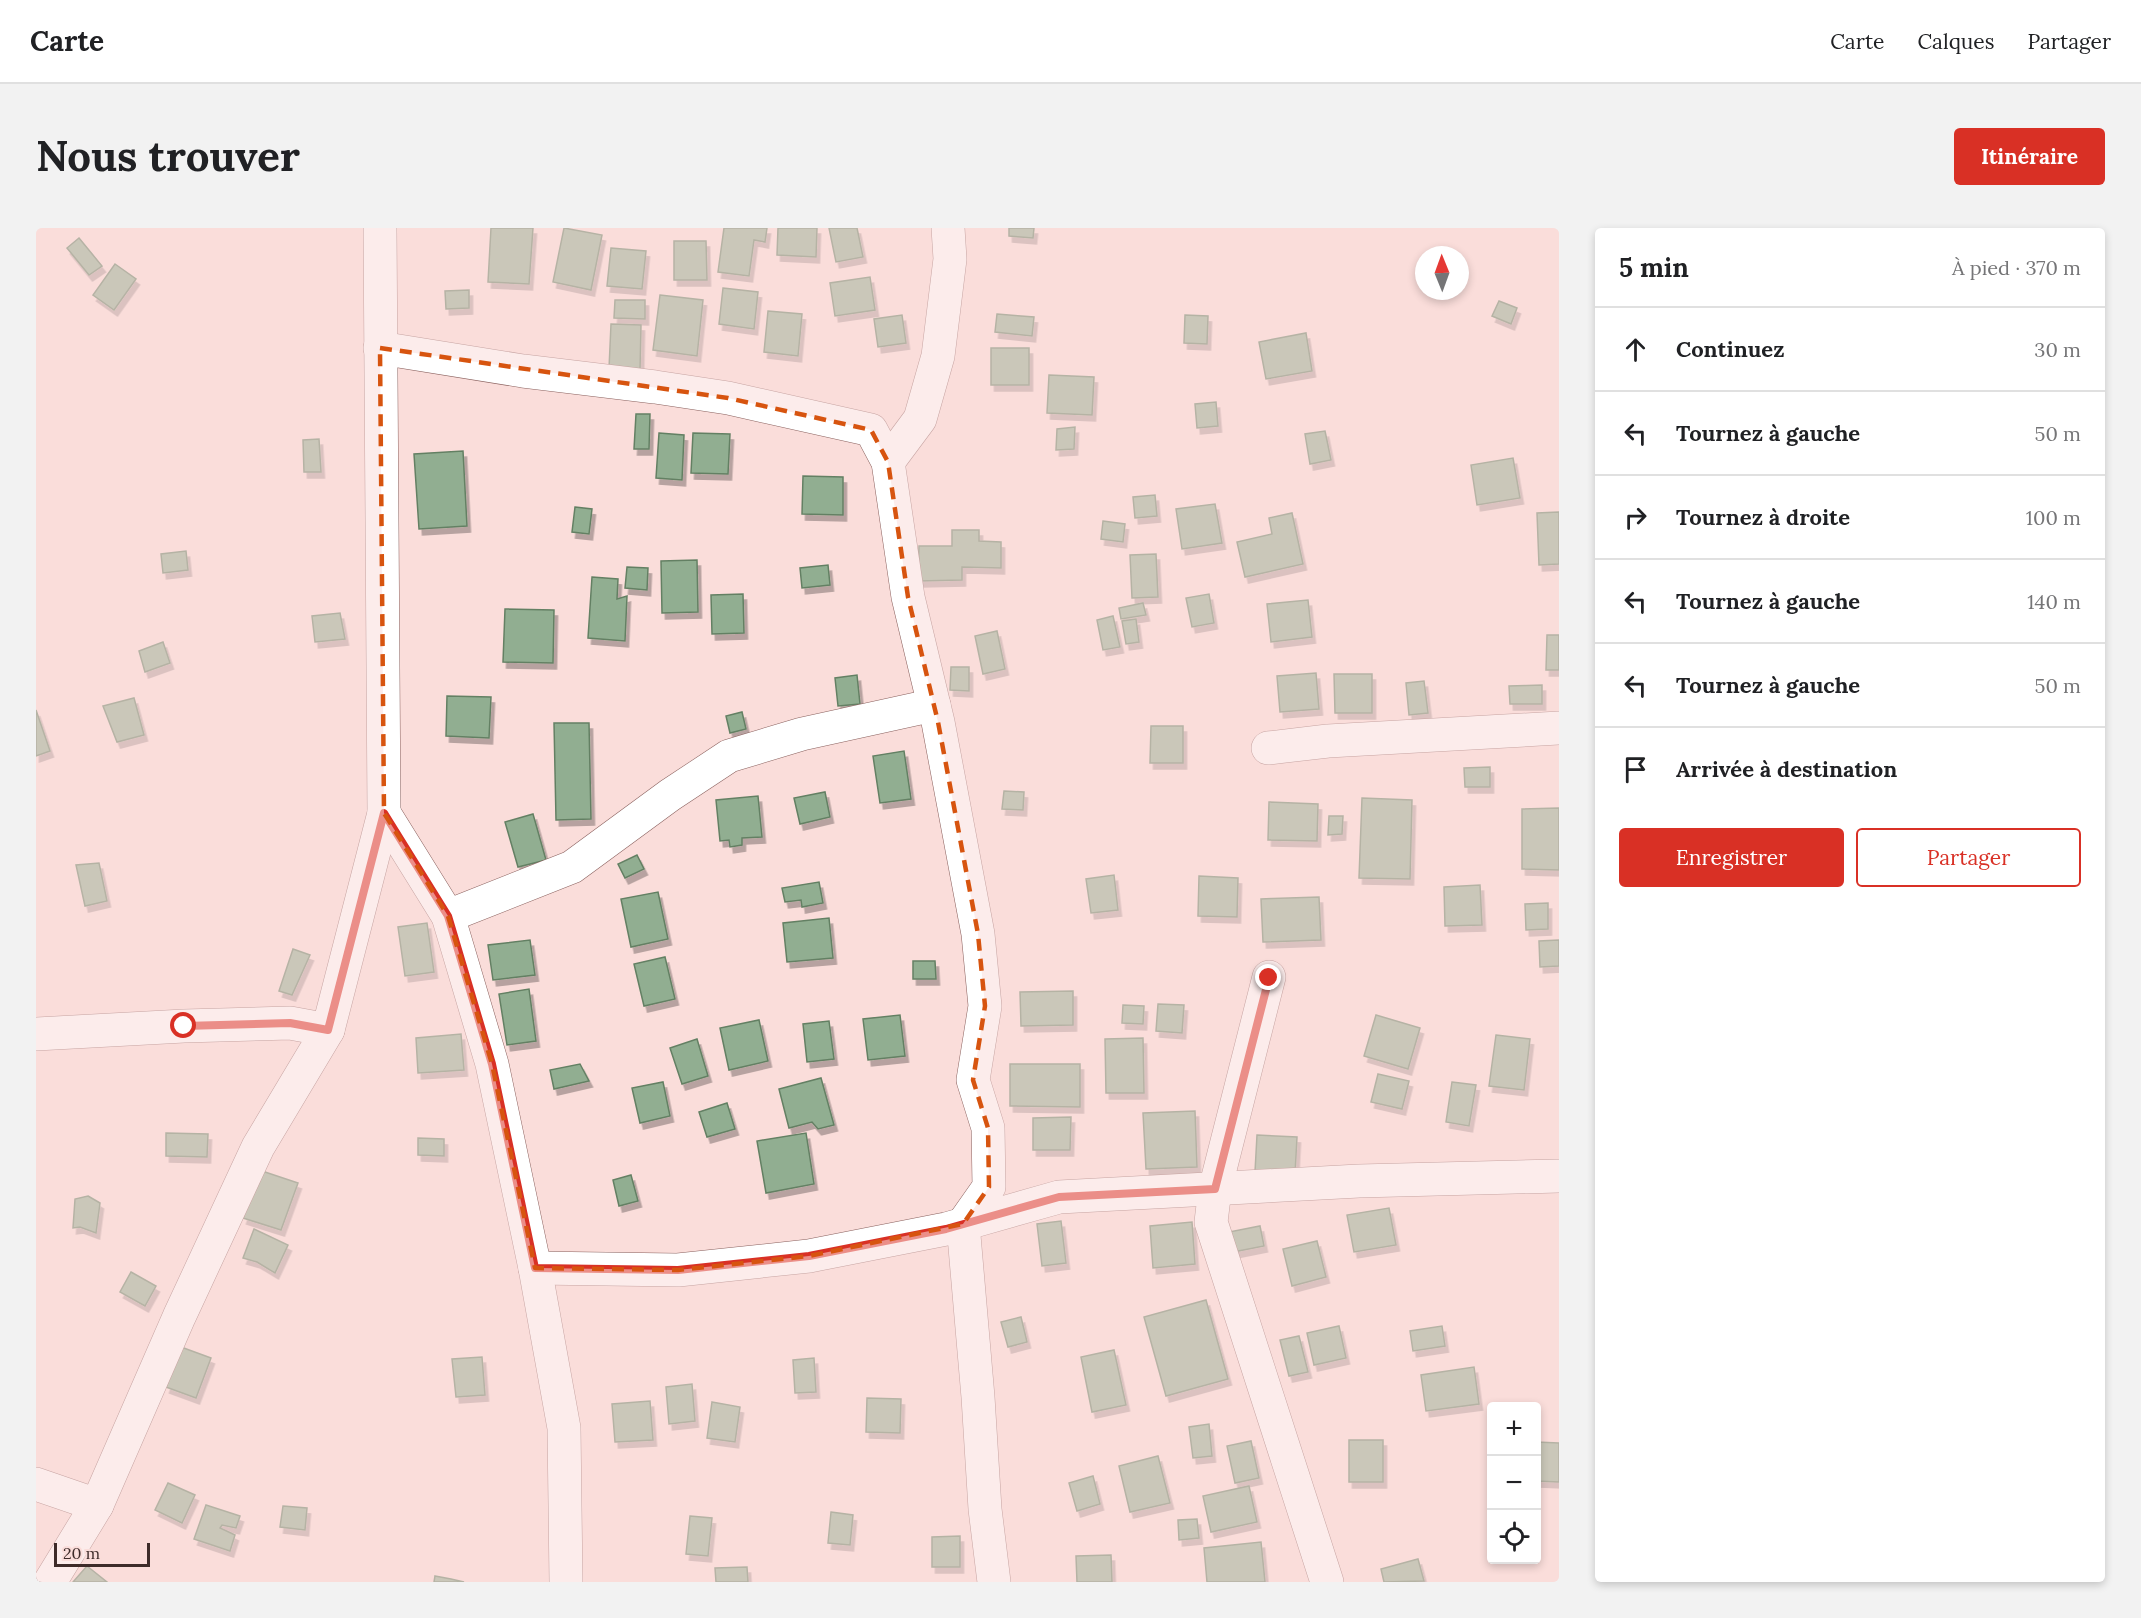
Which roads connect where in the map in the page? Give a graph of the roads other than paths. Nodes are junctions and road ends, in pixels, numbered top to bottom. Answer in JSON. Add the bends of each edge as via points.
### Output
{"nodes":[{"id":1,"x":380,"y":228,"type":"edge"},
{"id":2,"x":948,"y":228,"type":"edge"},
{"id":3,"x":380,"y":348,"type":"junction"},
{"id":4,"x":888,"y":462,"type":"junction"},
{"id":5,"x":933,"y":705,"type":"junction"},
{"id":6,"x":1559,"y":728,"type":"edge"},
{"id":7,"x":1268,"y":748,"type":"dead end"},
{"id":8,"x":384,"y":813,"type":"junction"},
{"id":9,"x":448,"y":916,"type":"junction"},
{"id":10,"x":1269,"y":978,"type":"dead end"},
{"id":11,"x":328,"y":1030,"type":"junction"},
{"id":12,"x":36,"y":1034,"type":"edge"},
{"id":13,"x":1559,"y":1176,"type":"edge"},
{"id":14,"x":1215,"y":1189,"type":"junction"},
{"id":15,"x":963,"y":1224,"type":"junction"},
{"id":16,"x":535,"y":1268,"type":"junction"},
{"id":17,"x":36,"y":1484,"type":"edge"},
{"id":18,"x":97,"y":1504,"type":"junction"},
{"id":19,"x":50,"y":1582,"type":"edge"},
{"id":20,"x":566,"y":1582,"type":"edge"},
{"id":21,"x":994,"y":1582,"type":"edge"},
{"id":22,"x":1327,"y":1582,"type":"edge"}],
"edges":[{"from":1,"to":3,"type":"street"},
{"from":2,"to":4,"type":"street","via":[[950,259],[938,356],[920,419]]},
{"from":3,"to":4,"type":"street","via":[[728,398],[871,430]]},
{"from":3,"to":8,"type":"street"},
{"from":4,"to":5,"type":"street","via":[[908,597]]},
{"from":5,"to":9,"type":"street","via":[[802,734],[729,756],[572,867]]},
{"from":5,"to":15,"type":"street","via":[[978,934],[985,1006],[973,1080],[988,1128],[989,1186]]},
{"from":6,"to":7,"type":"street"},
{"from":8,"to":9,"type":"street"},
{"from":8,"to":11,"type":"street"},
{"from":9,"to":16,"type":"street","via":[[492,1064]]},
{"from":10,"to":14,"type":"street"},
{"from":11,"to":12,"type":"street","via":[[290,1023]]},
{"from":11,"to":18,"type":"street","via":[[258,1147]]},
{"from":13,"to":14,"type":"street"},
{"from":14,"to":15,"type":"street","via":[[1059,1197]]},
{"from":14,"to":22,"type":"street","via":[[1211,1222]]},
{"from":15,"to":16,"type":"street","via":[[809,1256],[678,1270]]},
{"from":15,"to":21,"type":"street"},
{"from":16,"to":20,"type":"street","via":[[564,1428]]},
{"from":17,"to":18,"type":"street"},
{"from":18,"to":19,"type":"street"}]}
